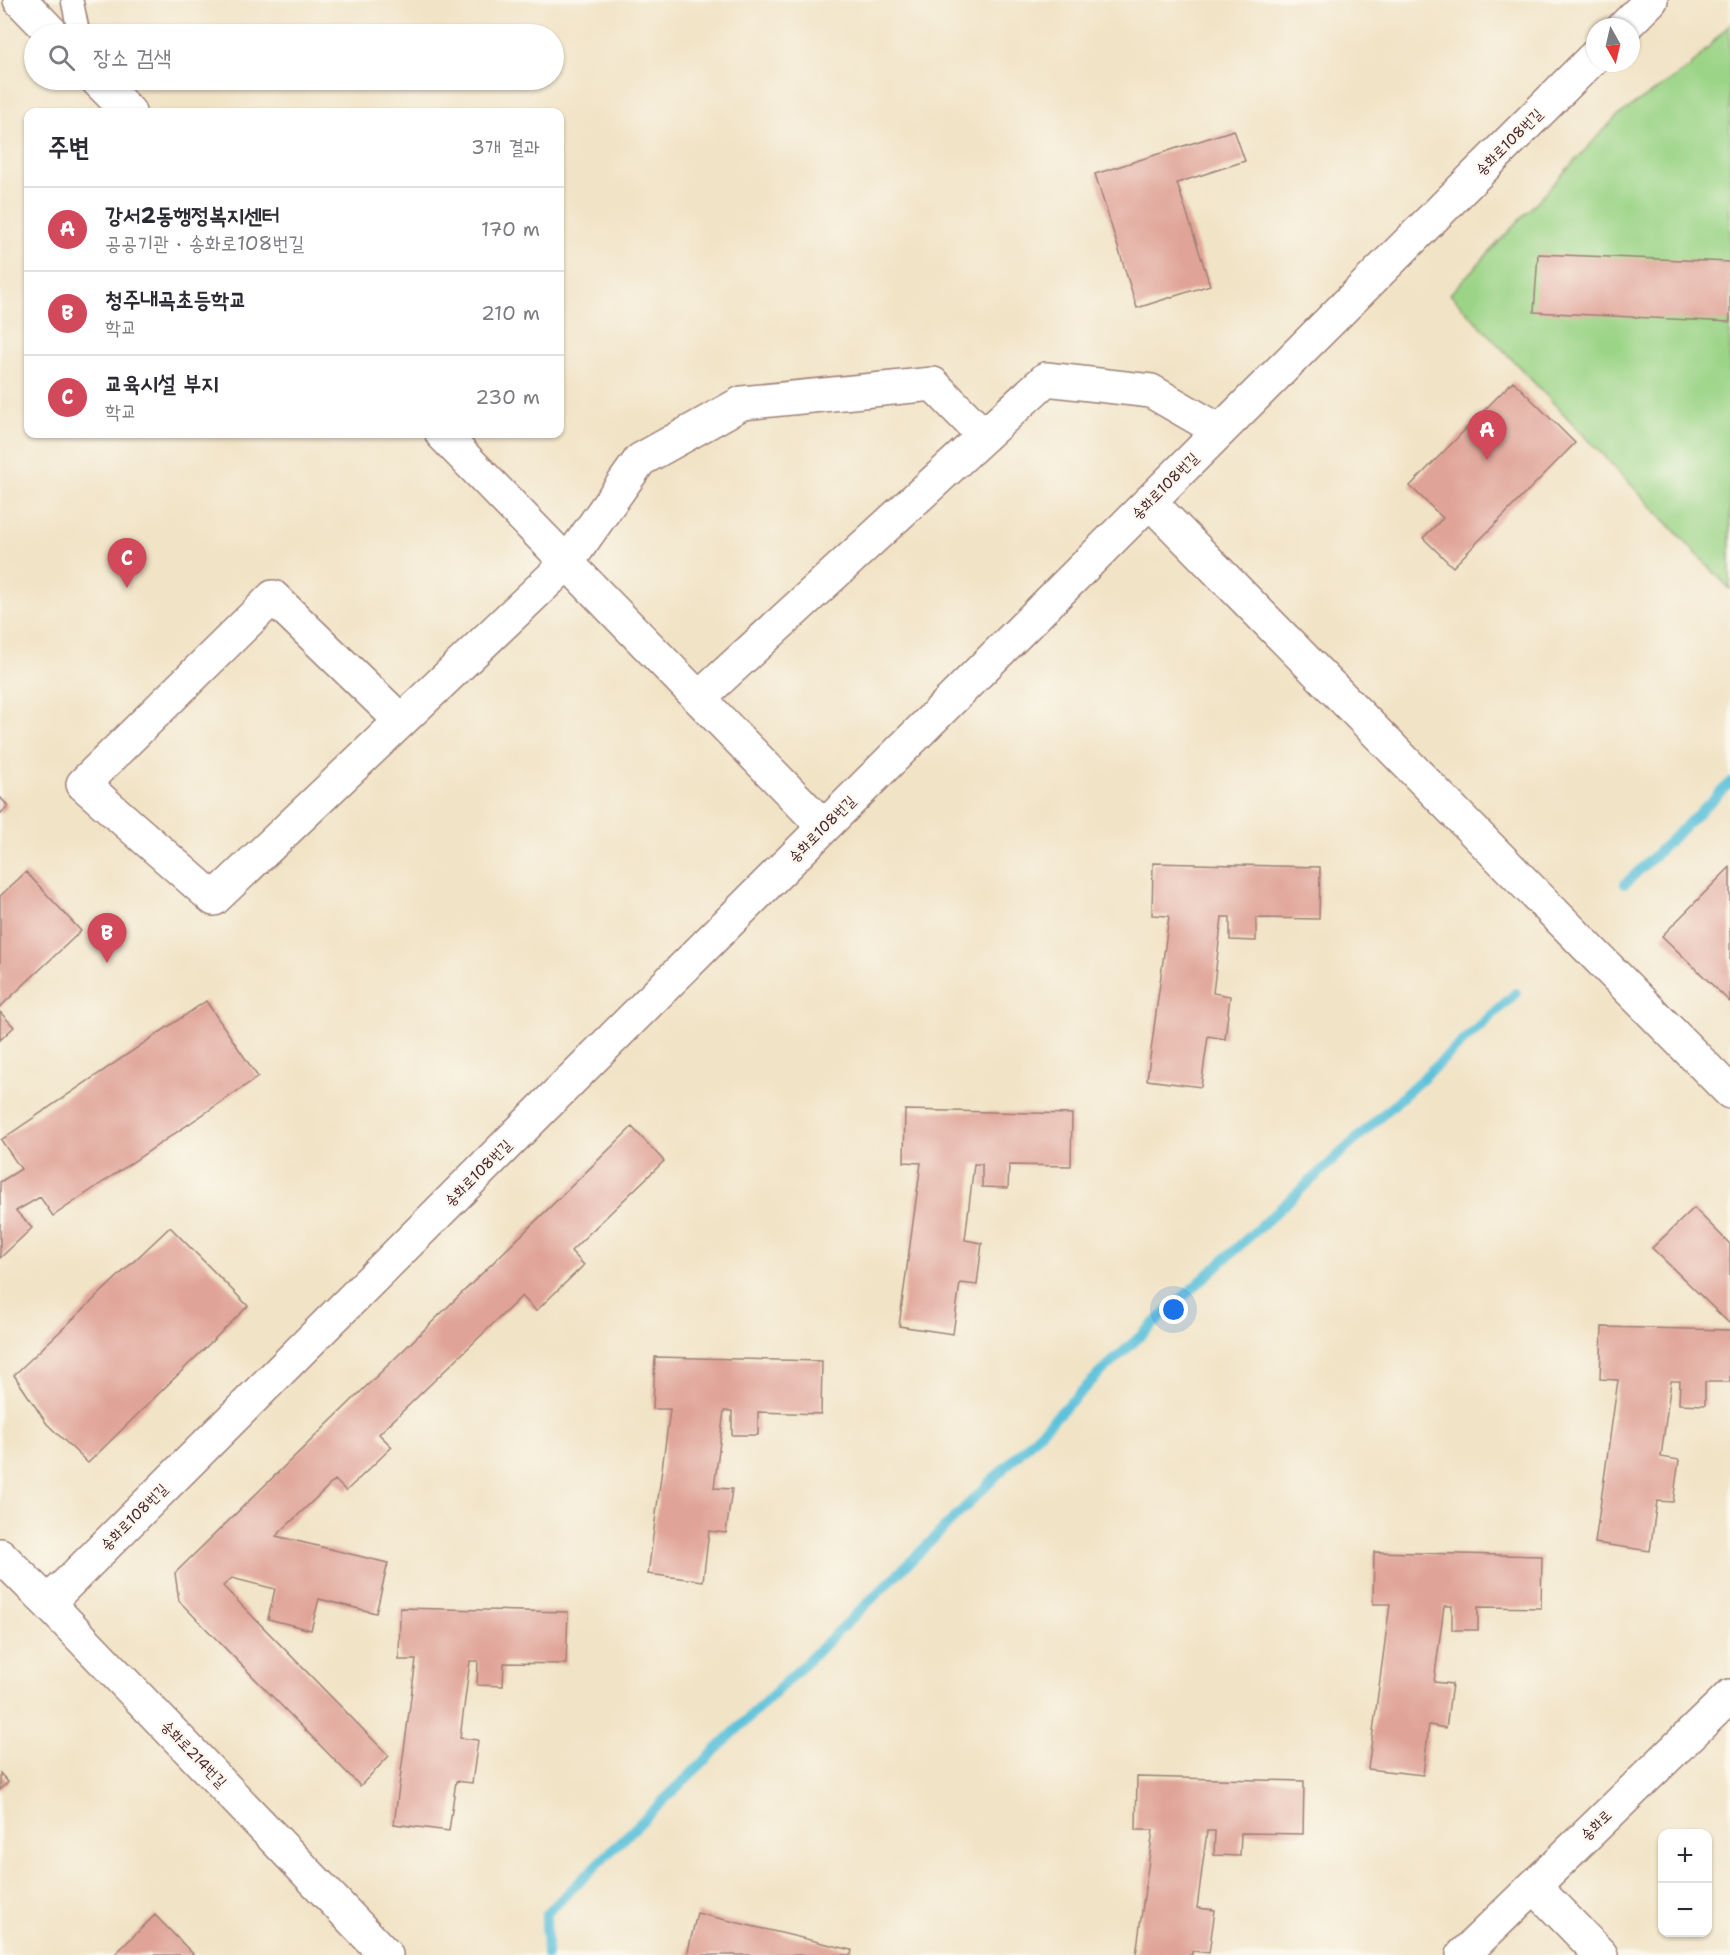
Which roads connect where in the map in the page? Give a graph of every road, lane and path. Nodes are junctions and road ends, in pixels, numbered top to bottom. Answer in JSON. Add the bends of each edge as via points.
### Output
{"nodes":[{"id":1,"x":20,"y":0,"type":"edge"},
{"id":2,"x":72,"y":0,"type":"edge"},
{"id":3,"x":1651,"y":0,"type":"edge"},
{"id":4,"x":1633,"y":18,"type":"edge"},
{"id":5,"x":43,"y":24,"type":"edge"},
{"id":6,"x":77,"y":24,"type":"edge"},
{"id":7,"x":1586,"y":65,"type":"edge"},
{"id":8,"x":107,"y":90,"type":"edge"},
{"id":9,"x":125,"y":108,"type":"edge"},
{"id":10,"x":1220,"y":431,"type":"junction"},
{"id":11,"x":984,"y":436,"type":"junction"},
{"id":12,"x":446,"y":438,"type":"edge"},
{"id":13,"x":1150,"y":502,"type":"junction"},
{"id":14,"x":567,"y":563,"type":"junction"},
{"id":15,"x":699,"y":698,"type":"junction"},
{"id":16,"x":401,"y":721,"type":"junction"},
{"id":17,"x":824,"y":827,"type":"junction"},
{"id":18,"x":1730,"y":1092,"type":"edge"},
{"id":19,"x":0,"y":1555,"type":"edge"},
{"id":20,"x":48,"y":1603,"type":"junction"},
{"id":21,"x":1730,"y":1696,"type":"edge"},
{"id":22,"x":1534,"y":1886,"type":"junction"},
{"id":23,"x":386,"y":1955,"type":"edge"},
{"id":24,"x":1463,"y":1955,"type":"edge"},
{"id":25,"x":1601,"y":1955,"type":"edge"}],
"edges":[{"from":1,"to":5,"type":"street"},
{"from":2,"to":6,"type":"lane"},
{"from":3,"to":4,"type":"street"},
{"from":7,"to":10,"type":"street","name":"송화로108번길"},
{"from":8,"to":9,"type":"street"},
{"from":10,"to":11,"type":"street","via":[[1151,391],[1046,380]]},
{"from":10,"to":13,"type":"street","name":"송화로108번길"},
{"from":11,"to":14,"type":"street","via":[[933,384],[742,403],[640,460]]},
{"from":11,"to":15,"type":"street"},
{"from":12,"to":14,"type":"street"},
{"from":13,"to":17,"type":"street","name":"송화로108번길"},
{"from":13,"to":18,"type":"street"},
{"from":14,"to":15,"type":"street"},
{"from":14,"to":16,"type":"street"},
{"from":15,"to":17,"type":"street"},
{"from":16,"to":16,"type":"street","via":[[214,899],[83,784],[273,597]]},
{"from":17,"to":20,"type":"street","name":"송화로108번길"},
{"from":19,"to":20,"type":"street","name":"송화로214번길"},
{"from":20,"to":23,"type":"street","name":"송화로214번길"},
{"from":21,"to":22,"type":"street","name":"송화로"},
{"from":22,"to":24,"type":"street","name":"송화로"},
{"from":22,"to":25,"type":"street"}]}
